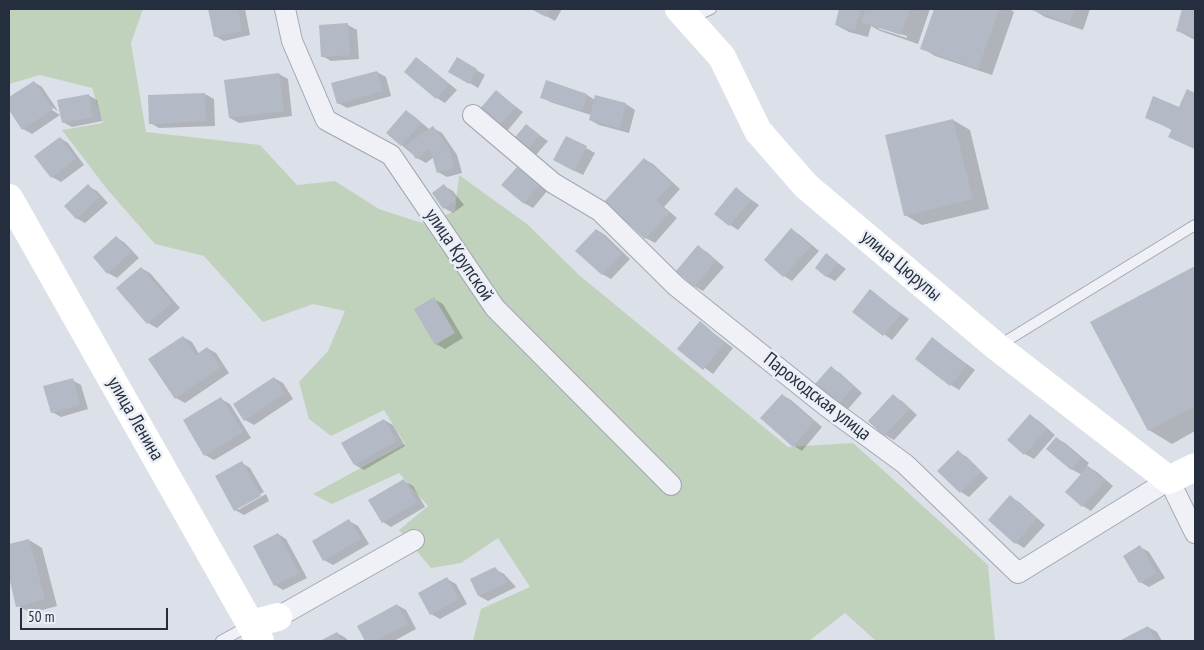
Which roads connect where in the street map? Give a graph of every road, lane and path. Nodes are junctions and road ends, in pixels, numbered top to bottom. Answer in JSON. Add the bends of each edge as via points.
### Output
{"nodes":[{"id":1,"x":285,"y":9,"type":"edge"},
{"id":2,"x":693,"y":12,"type":"edge"},
{"id":3,"x":473,"y":115,"type":"dead end"},
{"id":4,"x":9,"y":198,"type":"edge"},
{"id":5,"x":1195,"y":225,"type":"edge"},
{"id":6,"x":997,"y":346,"type":"junction"},
{"id":7,"x":1195,"y":467,"type":"edge"},
{"id":8,"x":1169,"y":480,"type":"junction"},
{"id":9,"x":671,"y":485,"type":"dead end"},
{"id":10,"x":1195,"y":533,"type":"edge"},
{"id":11,"x":414,"y":540,"type":"dead end"},
{"id":12,"x":278,"y":617,"type":"joint"},
{"id":13,"x":255,"y":633,"type":"edge"},
{"id":14,"x":221,"y":641,"type":"edge"}],
"edges":[{"from":1,"to":9,"type":"street","name":"улица Крупской","via":[[292,41],[326,120],[392,155],[495,308]]},
{"from":2,"to":6,"type":"street","name":"улица Цюрупы","via":[[722,58],[758,130],[806,186]]},
{"from":3,"to":8,"type":"street","name":"Пароходская улица","via":[[553,183],[600,212],[676,286],[826,406],[905,464],[1018,572]]},
{"from":4,"to":13,"type":"street","name":"улица Ленина"},
{"from":5,"to":6,"type":"lane"},
{"from":6,"to":8,"type":"street","name":"улица Цюрупы"},
{"from":7,"to":8,"type":"street"},
{"from":8,"to":10,"type":"street"},
{"from":11,"to":12,"type":"street"},
{"from":12,"to":13,"type":"street"},
{"from":13,"to":14,"type":"lane"}]}
